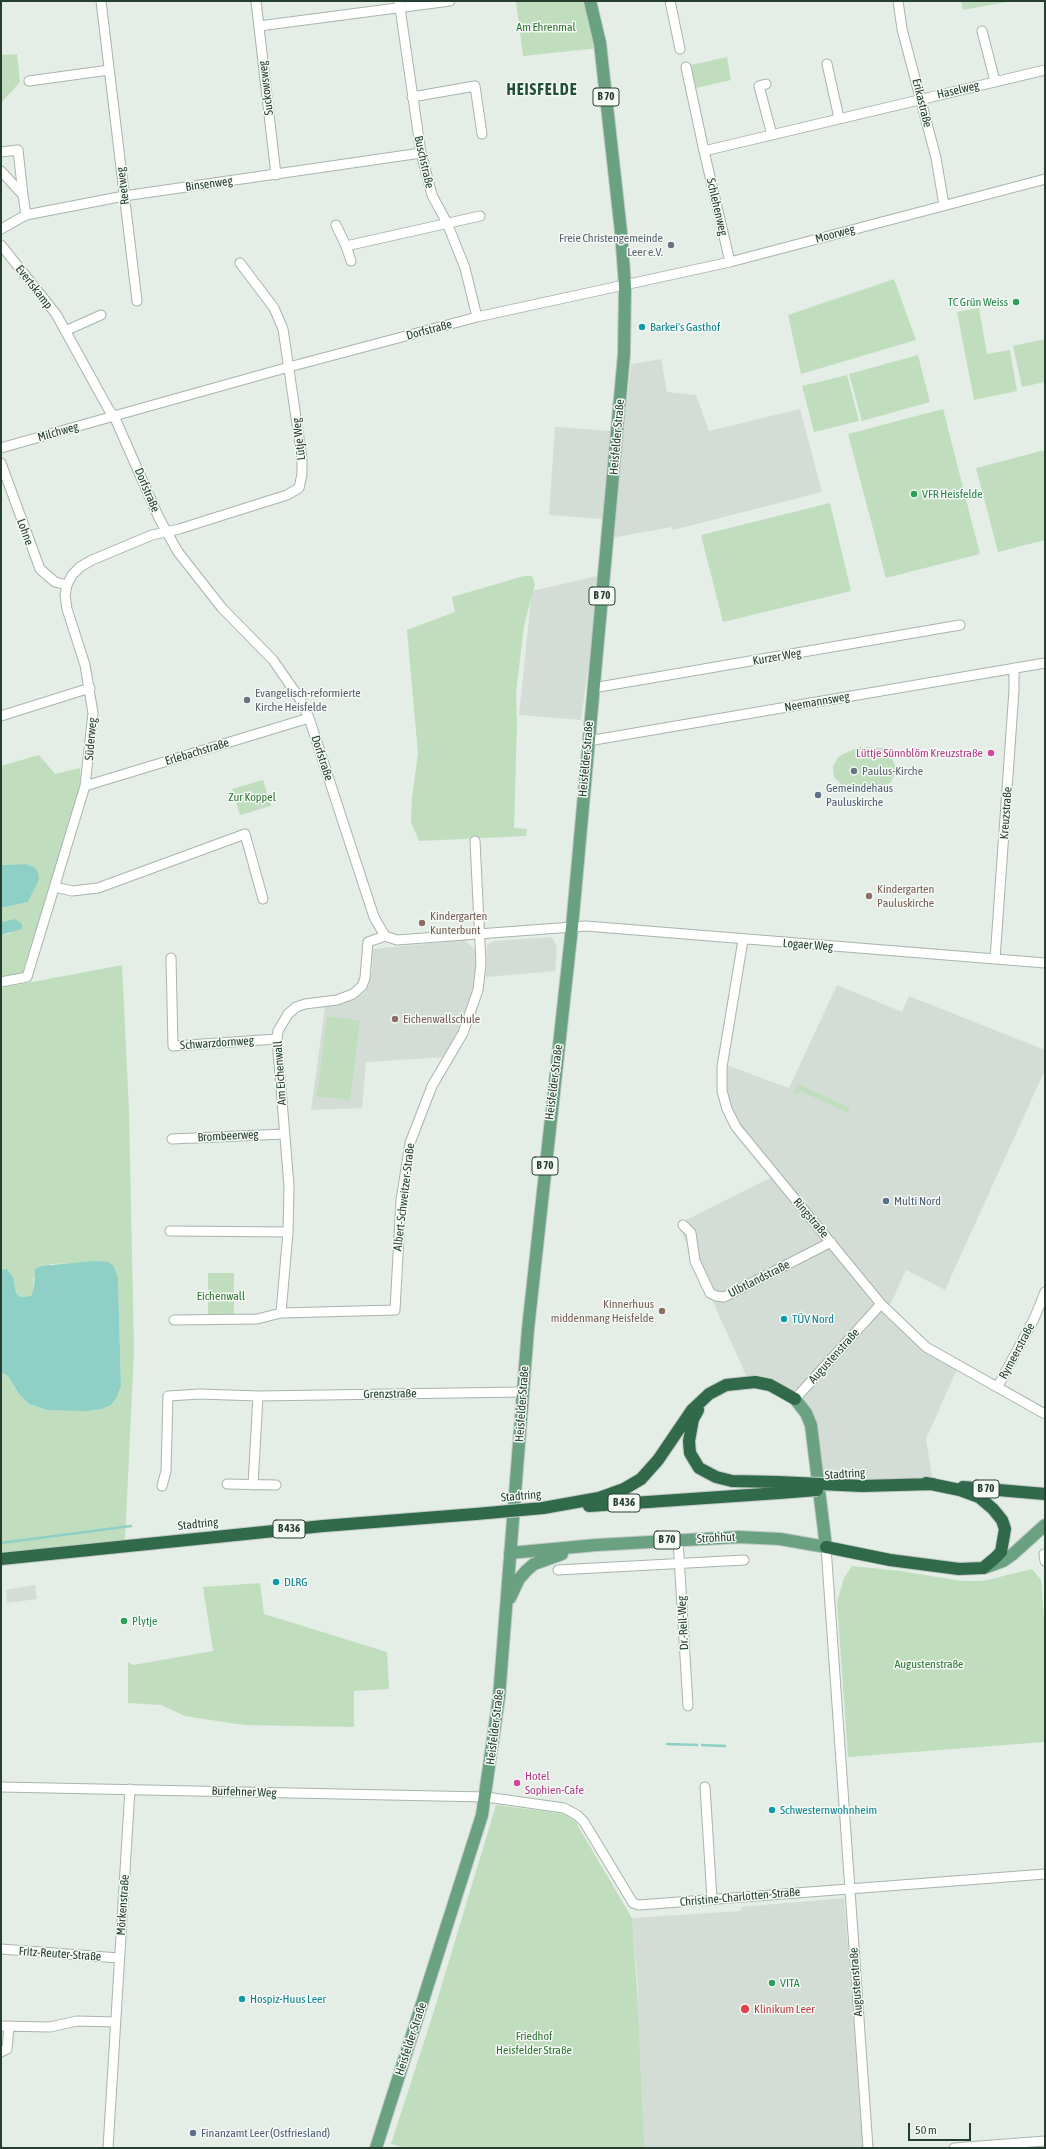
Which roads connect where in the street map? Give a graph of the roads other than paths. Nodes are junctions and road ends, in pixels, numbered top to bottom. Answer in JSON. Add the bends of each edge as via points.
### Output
{"nodes":[{"id":1,"x":101,"y":1,"type":"edge"},
{"id":2,"x":256,"y":1,"type":"edge"},
{"id":3,"x":450,"y":1,"type":"edge"},
{"id":4,"x":590,"y":1,"type":"edge"},
{"id":5,"x":670,"y":1,"type":"edge"},
{"id":6,"x":898,"y":1,"type":"edge"},
{"id":7,"x":400,"y":5,"type":"edge"},
{"id":8,"x":259,"y":26,"type":"junction"},
{"id":9,"x":982,"y":31,"type":"dead end"},
{"id":10,"x":680,"y":49,"type":"dead end"},
{"id":11,"x":827,"y":64,"type":"dead end"},
{"id":12,"x":686,"y":67,"type":"dead end"},
{"id":13,"x":109,"y":70,"type":"junction"},
{"id":14,"x":1045,"y":70,"type":"edge"},
{"id":15,"x":29,"y":81,"type":"dead end"},
{"id":16,"x":995,"y":81,"type":"junction"},
{"id":17,"x":766,"y":84,"type":"dead end"},
{"id":18,"x":412,"y":97,"type":"junction"},
{"id":19,"x":921,"y":99,"type":"junction"},
{"id":20,"x":839,"y":118,"type":"junction"},
{"id":21,"x":482,"y":134,"type":"dead end"},
{"id":22,"x":772,"y":135,"type":"junction"},
{"id":23,"x":704,"y":151,"type":"junction"},
{"id":24,"x":1,"y":152,"type":"edge"},
{"id":25,"x":421,"y":154,"type":"junction"},
{"id":26,"x":1,"y":171,"type":"edge"},
{"id":27,"x":276,"y":175,"type":"junction"},
{"id":28,"x":1045,"y":179,"type":"edge"},
{"id":29,"x":23,"y":196,"type":"junction"},
{"id":30,"x":124,"y":196,"type":"junction"},
{"id":31,"x":944,"y":205,"type":"junction"},
{"id":32,"x":26,"y":215,"type":"junction"},
{"id":33,"x":480,"y":216,"type":"dead end"},
{"id":34,"x":447,"y":223,"type":"junction"},
{"id":35,"x":336,"y":225,"type":"dead end"},
{"id":36,"x":1,"y":229,"type":"edge"},
{"id":37,"x":1,"y":245,"type":"edge"},
{"id":38,"x":346,"y":246,"type":"junction"},
{"id":39,"x":351,"y":261,"type":"dead end"},
{"id":40,"x":730,"y":262,"type":"junction"},
{"id":41,"x":240,"y":263,"type":"dead end"},
{"id":42,"x":625,"y":286,"type":"junction"},
{"id":43,"x":137,"y":301,"type":"dead end"},
{"id":44,"x":100,"y":315,"type":"dead end"},
{"id":45,"x":477,"y":317,"type":"junction"},
{"id":46,"x":65,"y":331,"type":"junction"},
{"id":47,"x":289,"y":366,"type":"junction"},
{"id":48,"x":114,"y":416,"type":"junction"},
{"id":49,"x":1,"y":448,"type":"edge"},
{"id":50,"x":1,"y":464,"type":"edge"},
{"id":51,"x":166,"y":531,"type":"junction"},
{"id":52,"x":67,"y":585,"type":"junction"},
{"id":53,"x":960,"y":625,"type":"dead end"},
{"id":54,"x":1045,"y":663,"type":"edge"},
{"id":55,"x":1014,"y":668,"type":"junction"},
{"id":56,"x":90,"y":688,"type":"junction"},
{"id":57,"x":593,"y":688,"type":"junction"},
{"id":58,"x":1,"y":716,"type":"edge"},
{"id":59,"x":309,"y":718,"type":"junction"},
{"id":60,"x":588,"y":741,"type":"junction"},
{"id":61,"x":85,"y":786,"type":"junction"},
{"id":62,"x":475,"y":841,"type":"dead end"},
{"id":63,"x":55,"y":887,"type":"junction"},
{"id":64,"x":263,"y":899,"type":"dead end"},
{"id":65,"x":572,"y":927,"type":"junction"},
{"id":66,"x":480,"y":933,"type":"junction"},
{"id":67,"x":385,"y":936,"type":"junction"},
{"id":68,"x":743,"y":940,"type":"junction"},
{"id":69,"x":171,"y":958,"type":"dead end"},
{"id":70,"x":995,"y":959,"type":"junction"},
{"id":71,"x":1045,"y":963,"type":"edge"},
{"id":72,"x":1,"y":982,"type":"edge"},
{"id":73,"x":277,"y":1039,"type":"junction"},
{"id":74,"x":284,"y":1134,"type":"junction"},
{"id":75,"x":172,"y":1139,"type":"dead end"},
{"id":76,"x":683,"y":1225,"type":"dead end"},
{"id":77,"x":170,"y":1231,"type":"dead end"},
{"id":78,"x":288,"y":1232,"type":"junction"},
{"id":79,"x":831,"y":1242,"type":"junction"},
{"id":80,"x":1045,"y":1292,"type":"edge"},
{"id":81,"x":881,"y":1304,"type":"junction"},
{"id":82,"x":281,"y":1314,"type":"junction"},
{"id":83,"x":174,"y":1320,"type":"dead end"},
{"id":84,"x":998,"y":1386,"type":"junction"},
{"id":85,"x":522,"y":1392,"type":"junction"},
{"id":86,"x":709,"y":1394,"type":"junction"},
{"id":87,"x":258,"y":1396,"type":"junction"},
{"id":88,"x":795,"y":1399,"type":"junction"},
{"id":89,"x":1045,"y":1414,"type":"edge"},
{"id":90,"x":926,"y":1483,"type":"junction"},
{"id":91,"x":227,"y":1484,"type":"dead end"},
{"id":92,"x":253,"y":1485,"type":"junction"},
{"id":93,"x":276,"y":1485,"type":"dead end"},
{"id":94,"x":162,"y":1486,"type":"dead end"},
{"id":95,"x":779,"y":1487,"type":"junction"},
{"id":96,"x":1045,"y":1494,"type":"edge"},
{"id":97,"x":543,"y":1508,"type":"junction"},
{"id":98,"x":1045,"y":1525,"type":"edge"},
{"id":99,"x":678,"y":1540,"type":"junction"},
{"id":100,"x":596,"y":1545,"type":"junction"},
{"id":101,"x":826,"y":1547,"type":"junction"},
{"id":102,"x":510,"y":1553,"type":"junction"},
{"id":103,"x":1,"y":1559,"type":"edge"},
{"id":104,"x":744,"y":1560,"type":"dead end"},
{"id":105,"x":680,"y":1563,"type":"junction"},
{"id":106,"x":982,"y":1568,"type":"junction"},
{"id":107,"x":558,"y":1570,"type":"dead end"},
{"id":108,"x":508,"y":1606,"type":"junction"},
{"id":109,"x":688,"y":1706,"type":"dead end"},
{"id":110,"x":1,"y":1787,"type":"edge"},
{"id":111,"x":705,"y":1787,"type":"dead end"},
{"id":112,"x":130,"y":1789,"type":"junction"},
{"id":113,"x":486,"y":1797,"type":"junction"},
{"id":114,"x":1045,"y":1874,"type":"edge"},
{"id":115,"x":850,"y":1888,"type":"junction"},
{"id":116,"x":712,"y":1899,"type":"junction"},
{"id":117,"x":1,"y":1949,"type":"edge"},
{"id":118,"x":119,"y":1958,"type":"junction"},
{"id":119,"x":115,"y":2022,"type":"junction"},
{"id":120,"x":5,"y":2026,"type":"edge"},
{"id":121,"x":1,"y":2052,"type":"edge"},
{"id":122,"x":1045,"y":2140,"type":"edge"},
{"id":123,"x":108,"y":2148,"type":"edge"},
{"id":124,"x":376,"y":2148,"type":"edge"},
{"id":125,"x":868,"y":2148,"type":"edge"},
{"id":126,"x":954,"y":2148,"type":"edge"}],
"edges":[{"from":1,"to":13,"type":"street","name":"Reetweg"},
{"from":2,"to":8,"type":"street","name":"Suckowsweg"},
{"from":3,"to":7,"type":"street"},
{"from":4,"to":42,"type":"main road","name":"Heisfelder Straße","number":"B 70","via":[[600,43]]},
{"from":5,"to":10,"type":"street"},
{"from":6,"to":19,"type":"street","name":"Erikastraße","via":[[902,29]]},
{"from":7,"to":8,"type":"street"},
{"from":7,"to":18,"type":"street","name":"Buschstraße"},
{"from":8,"to":27,"type":"street","name":"Suckowsweg"},
{"from":9,"to":16,"type":"street","name":"Haselweg"},
{"from":11,"to":20,"type":"street"},
{"from":12,"to":23,"type":"street","name":"Schlehenweg"},
{"from":13,"to":15,"type":"street"},
{"from":13,"to":30,"type":"street","name":"Reetweg"},
{"from":14,"to":16,"type":"street","name":"Haselweg"},
{"from":16,"to":19,"type":"street","name":"Haselweg"},
{"from":17,"to":22,"type":"street","via":[[759,86]]},
{"from":18,"to":21,"type":"street","via":[[475,86]]},
{"from":18,"to":25,"type":"street","name":"Buschstraße"},
{"from":19,"to":20,"type":"street"},
{"from":19,"to":31,"type":"street","name":"Erikastraße","via":[[936,158]]},
{"from":20,"to":22,"type":"street"},
{"from":22,"to":23,"type":"street"},
{"from":23,"to":40,"type":"street","name":"Schlehenweg"},
{"from":24,"to":29,"type":"street","via":[[18,150]]},
{"from":25,"to":27,"type":"street","name":"Binsenweg"},
{"from":25,"to":34,"type":"street","name":"Buschstraße","via":[[432,195]]},
{"from":26,"to":29,"type":"street"},
{"from":27,"to":30,"type":"street","name":"Binsenweg"},
{"from":28,"to":31,"type":"street","name":"Moorweg"},
{"from":29,"to":32,"type":"street"},
{"from":30,"to":32,"type":"street","name":"Binsenweg"},
{"from":30,"to":43,"type":"street","name":"Reetweg"},
{"from":31,"to":40,"type":"street","name":"Moorweg"},
{"from":32,"to":36,"type":"street","name":"Binsenweg"},
{"from":33,"to":34,"type":"street"},
{"from":34,"to":38,"type":"street"},
{"from":34,"to":45,"type":"street","name":"Buschstraße","via":[[465,268]]},
{"from":35,"to":38,"type":"street"},
{"from":37,"to":46,"type":"street","name":"Evertskamp","via":[[56,314]]},
{"from":38,"to":39,"type":"street"},
{"from":40,"to":42,"type":"street","name":"Moorweg"},
{"from":41,"to":47,"type":"street","name":"Lütje Weg","via":[[274,308],[283,329]]},
{"from":42,"to":45,"type":"street","name":"Dorfstraße"},
{"from":42,"to":57,"type":"main road","name":"Heisfelder Straße","number":"B 70","via":[[623,362]]},
{"from":44,"to":46,"type":"street"},
{"from":45,"to":47,"type":"street","name":"Dorfstraße"},
{"from":46,"to":48,"type":"street","name":"Evertskamp"},
{"from":47,"to":48,"type":"street","name":"Dorfstraße"},
{"from":47,"to":51,"type":"street","name":"Lütje Weg","via":[[302,458],[299,488],[287,495]]},
{"from":48,"to":49,"type":"street","name":"Milchweg"},
{"from":48,"to":51,"type":"street","name":"Dorfstraße"},
{"from":50,"to":52,"type":"street","name":"Lohne","via":[[40,569],[55,582]]},
{"from":51,"to":52,"type":"street","via":[[92,560],[80,567]]},
{"from":51,"to":59,"type":"street","name":"Dorfstraße","via":[[193,573],[222,608],[273,660],[291,684]]},
{"from":52,"to":56,"type":"street","name":"Süderweg","via":[[67,609]]},
{"from":53,"to":57,"type":"street","name":"Kurzer Weg"},
{"from":54,"to":55,"type":"street","name":"Neemannsweg"},
{"from":55,"to":60,"type":"street","name":"Neemannsweg"},
{"from":55,"to":70,"type":"street","name":"Kreuzstraße"},
{"from":56,"to":58,"type":"street"},
{"from":56,"to":61,"type":"street","name":"Süderweg","via":[[93,713]]},
{"from":57,"to":60,"type":"main road","name":"Heisfelder Straße","number":"B 70"},
{"from":59,"to":61,"type":"street","name":"Erlebachstraße"},
{"from":59,"to":67,"type":"street","name":"Dorfstraße","via":[[374,917]]},
{"from":60,"to":65,"type":"main road","name":"Heisfelder Straße","number":"B 70"},
{"from":61,"to":63,"type":"street","name":"Süderweg"},
{"from":62,"to":66,"type":"street"},
{"from":63,"to":64,"type":"street","via":[[72,891],[98,888],[245,834]]},
{"from":63,"to":72,"type":"street","name":"Süderweg","via":[[27,978]]},
{"from":65,"to":66,"type":"street"},
{"from":65,"to":68,"type":"street","name":"Logaer Weg","via":[[636,929]]},
{"from":65,"to":85,"type":"main road","name":"Heisfelder Straße","number":"B 70"},
{"from":66,"to":67,"type":"street","via":[[397,940]]},
{"from":66,"to":82,"type":"street","name":"Albert-Schweitzer-Straße","via":[[481,964],[473,1007],[453,1053],[430,1092],[410,1143],[401,1200],[395,1310]]},
{"from":67,"to":73,"type":"street","name":"Am Eichenwall","via":[[368,942],[362,986],[353,994],[337,1000],[296,1007],[282,1022]]},
{"from":68,"to":70,"type":"street","name":"Logaer Weg"},
{"from":68,"to":79,"type":"street","name":"Ringstraße","via":[[722,1067],[722,1091],[727,1109],[736,1127]]},
{"from":69,"to":73,"type":"street","name":"Schwarzdornweg","via":[[173,1046]]},
{"from":70,"to":71,"type":"street","name":"Logaer Weg"},
{"from":73,"to":74,"type":"street","name":"Am Eichenwall"},
{"from":74,"to":75,"type":"street","name":"Brombeerweg"},
{"from":74,"to":78,"type":"street","name":"Am Eichenwall","via":[[289,1186]]},
{"from":76,"to":79,"type":"street","name":"Ulbtlandstraße","via":[[691,1233],[695,1261],[710,1292],[724,1297]]},
{"from":77,"to":78,"type":"street"},
{"from":78,"to":82,"type":"street","name":"Am Eichenwall"},
{"from":79,"to":81,"type":"street","name":"Ringstraße"},
{"from":80,"to":84,"type":"street","name":"Rymeerstraße","via":[[1034,1319]]},
{"from":81,"to":84,"type":"street","name":"Ringstraße","via":[[926,1347]]},
{"from":81,"to":88,"type":"street","name":"Augustenstraße"},
{"from":82,"to":83,"type":"street","via":[[257,1319]]},
{"from":84,"to":89,"type":"street","name":"Ringstraße"},
{"from":85,"to":87,"type":"street","name":"Grenzstraße"},
{"from":85,"to":102,"type":"main road","name":"Heisfelder Straße","number":"B 70"},
{"from":86,"to":88,"type":"highway","via":[[726,1385],[755,1382],[770,1385]]},
{"from":86,"to":95,"type":"highway","number":"B 70","via":[[693,1419],[690,1431],[690,1453],[699,1468],[716,1477],[732,1481]]},
{"from":86,"to":97,"type":"highway","via":[[692,1410],[658,1460],[641,1479],[624,1489],[599,1498]]},
{"from":87,"to":92,"type":"street"},
{"from":87,"to":94,"type":"street","name":"Grenzstraße","via":[[168,1396],[166,1471]]},
{"from":88,"to":101,"type":"main road","name":"Augustenstraße","via":[[806,1413],[811,1425]]},
{"from":90,"to":95,"type":"highway","name":"Stadtring","number":"B 70","bridge":true},
{"from":90,"to":96,"type":"highway","name":"Stadtring","number":"B 70"},
{"from":90,"to":106,"type":"highway","via":[[979,1497],[1002,1520],[1005,1529],[1001,1552]]},
{"from":91,"to":92,"type":"street"},
{"from":92,"to":93,"type":"street"},
{"from":95,"to":97,"type":"highway","name":"Stadtring","number":"B 436"},
{"from":97,"to":103,"type":"highway","name":"Stadtring","number":"B 436","bridge":true,"via":[[323,1526]]},
{"from":98,"to":106,"type":"main road","number":"B 70","via":[[1003,1561]]},
{"from":99,"to":100,"type":"main road","name":"Strohhut","number":"B 70"},
{"from":99,"to":101,"type":"main road","name":"Strohhut","number":"B 70","via":[[759,1537],[780,1538]]},
{"from":99,"to":105,"type":"street","name":"Dr.-Reil-Weg"},
{"from":100,"to":102,"type":"main road","name":"Strohhut","number":"B 70"},
{"from":100,"to":108,"type":"main road","via":[[534,1564],[519,1579]]},
{"from":101,"to":106,"type":"highway","number":"B 70","via":[[943,1567]]},
{"from":101,"to":115,"type":"street","name":"Augustenstraße"},
{"from":102,"to":108,"type":"main road","name":"Heisfelder Straße"},
{"from":104,"to":105,"type":"street","name":"Strohhut"},
{"from":105,"to":107,"type":"street","name":"Strohhut"},
{"from":105,"to":109,"type":"street","name":"Dr.-Reil-Weg"},
{"from":108,"to":113,"type":"main road","name":"Heisfelder Straße"},
{"from":110,"to":112,"type":"street","name":"Burfehner Weg"},
{"from":111,"to":116,"type":"street"},
{"from":112,"to":113,"type":"street","name":"Burfehner Weg"},
{"from":112,"to":118,"type":"street","name":"Mörkenstraße"},
{"from":113,"to":116,"type":"street","name":"Christine-Charlotten-Straße","via":[[564,1808],[577,1815],[584,1822],[633,1903],[639,1905]]},
{"from":113,"to":124,"type":"main road","name":"Heisfelder Straße"},
{"from":114,"to":115,"type":"street","name":"Christine-Charlotten-Straße"},
{"from":115,"to":116,"type":"street","name":"Christine-Charlotten-Straße"},
{"from":115,"to":125,"type":"street","name":"Augustenstraße"},
{"from":117,"to":118,"type":"street","name":"Fritz-Reuter-Straße"},
{"from":118,"to":119,"type":"street","name":"Mörkenstraße"},
{"from":119,"to":120,"type":"street","via":[[77,2021],[50,2028]]},
{"from":119,"to":123,"type":"street","name":"Mörkenstraße"},
{"from":120,"to":121,"type":"street","via":[[7,2049]]},
{"from":122,"to":126,"type":"street"}]}
